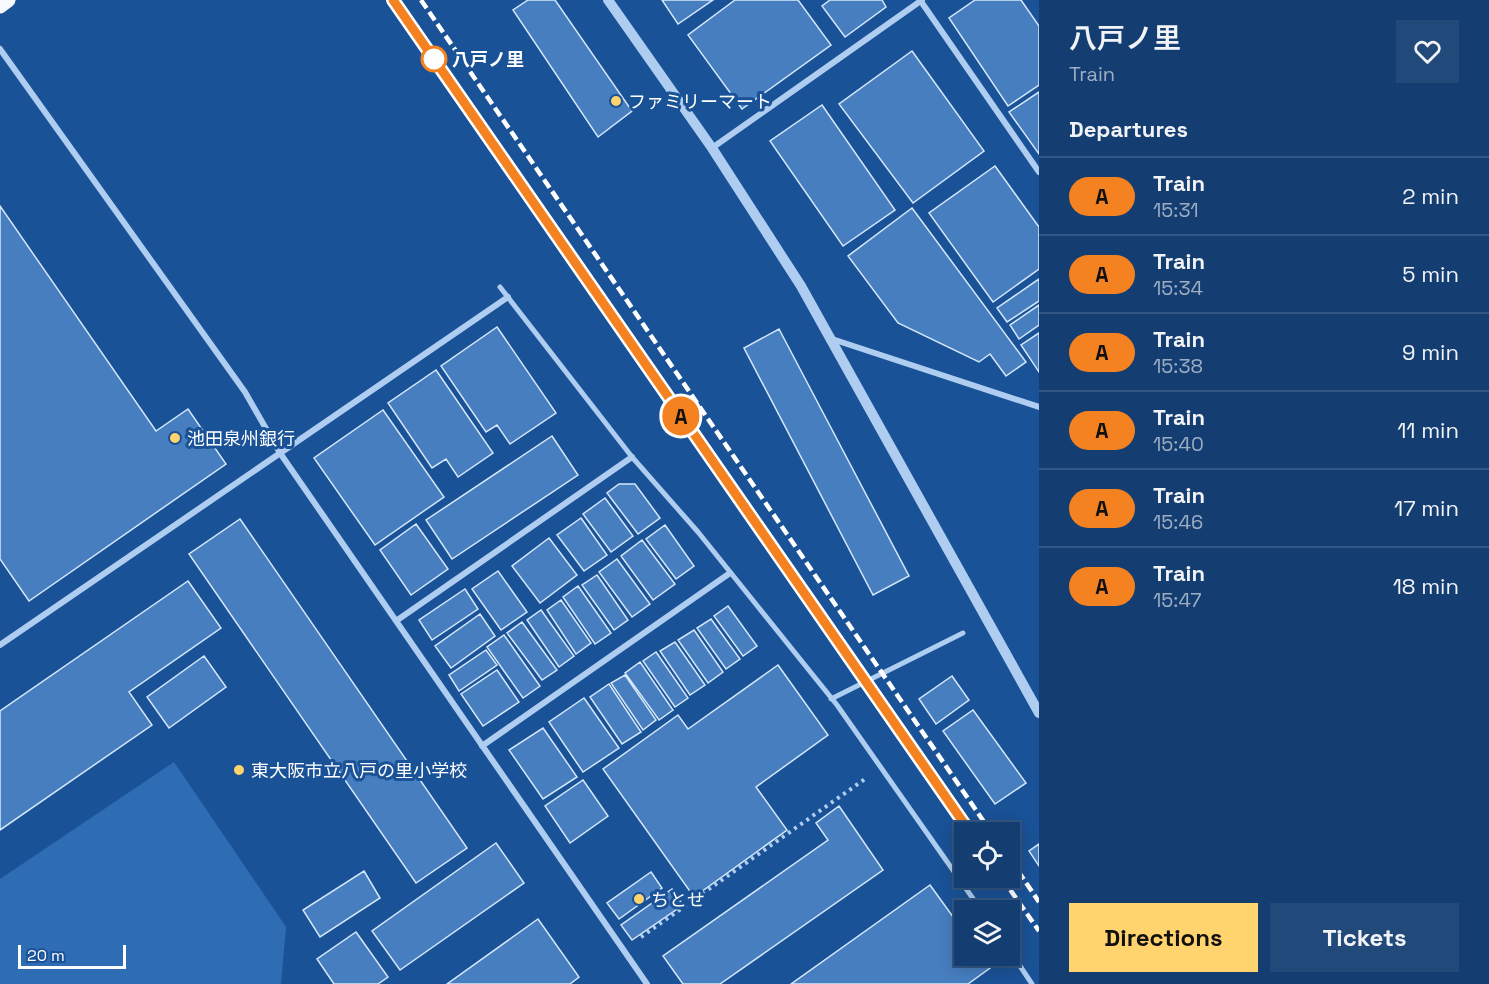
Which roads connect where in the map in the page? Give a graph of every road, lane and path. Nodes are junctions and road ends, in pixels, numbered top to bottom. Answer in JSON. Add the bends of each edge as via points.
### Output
{"nodes":[{"id":1,"x":8,"y":0,"type":"edge"},
{"id":2,"x":608,"y":0,"type":"edge"},
{"id":3,"x":921,"y":0,"type":"edge"},
{"id":4,"x":0,"y":6,"type":"edge"},
{"id":5,"x":0,"y":49,"type":"edge"},
{"id":6,"x":712,"y":148,"type":"junction"},
{"id":7,"x":1039,"y":172,"type":"edge"},
{"id":8,"x":500,"y":287,"type":"dead end"},
{"id":9,"x":508,"y":297,"type":"junction"},
{"id":10,"x":831,"y":339,"type":"junction"},
{"id":11,"x":1039,"y":407,"type":"edge"},
{"id":12,"x":280,"y":453,"type":"junction"},
{"id":13,"x":632,"y":457,"type":"junction"},
{"id":14,"x":730,"y":573,"type":"junction"},
{"id":15,"x":396,"y":621,"type":"junction"},
{"id":16,"x":963,"y":633,"type":"dead end"},
{"id":17,"x":0,"y":645,"type":"edge"},
{"id":18,"x":831,"y":699,"type":"junction"},
{"id":19,"x":1039,"y":713,"type":"edge"},
{"id":20,"x":482,"y":746,"type":"junction"},
{"id":21,"x":881,"y":768,"type":"junction"},
{"id":22,"x":974,"y":900,"type":"edge"},
{"id":23,"x":623,"y":950,"type":"junction"},
{"id":24,"x":1020,"y":966,"type":"edge"},
{"id":25,"x":647,"y":984,"type":"edge"},
{"id":26,"x":1032,"y":984,"type":"edge"}],
"edges":[{"from":1,"to":4,"type":"main road"},
{"from":2,"to":6,"type":"street"},
{"from":3,"to":6,"type":"street"},
{"from":3,"to":7,"type":"street"},
{"from":5,"to":12,"type":"street","via":[[245,392]]},
{"from":6,"to":10,"type":"street"},
{"from":8,"to":9,"type":"street"},
{"from":9,"to":12,"type":"street"},
{"from":9,"to":13,"type":"street"},
{"from":10,"to":11,"type":"street"},
{"from":10,"to":19,"type":"street"},
{"from":12,"to":15,"type":"street"},
{"from":12,"to":17,"type":"street"},
{"from":13,"to":14,"type":"street"},
{"from":13,"to":15,"type":"street"},
{"from":14,"to":18,"type":"street"},
{"from":14,"to":20,"type":"street"},
{"from":15,"to":20,"type":"street"},
{"from":16,"to":18,"type":"street"},
{"from":18,"to":21,"type":"street"},
{"from":20,"to":23,"type":"street"},
{"from":21,"to":22,"type":"street"},
{"from":21,"to":23,"type":"path"},
{"from":23,"to":25,"type":"street"},
{"from":24,"to":26,"type":"street"}]}
